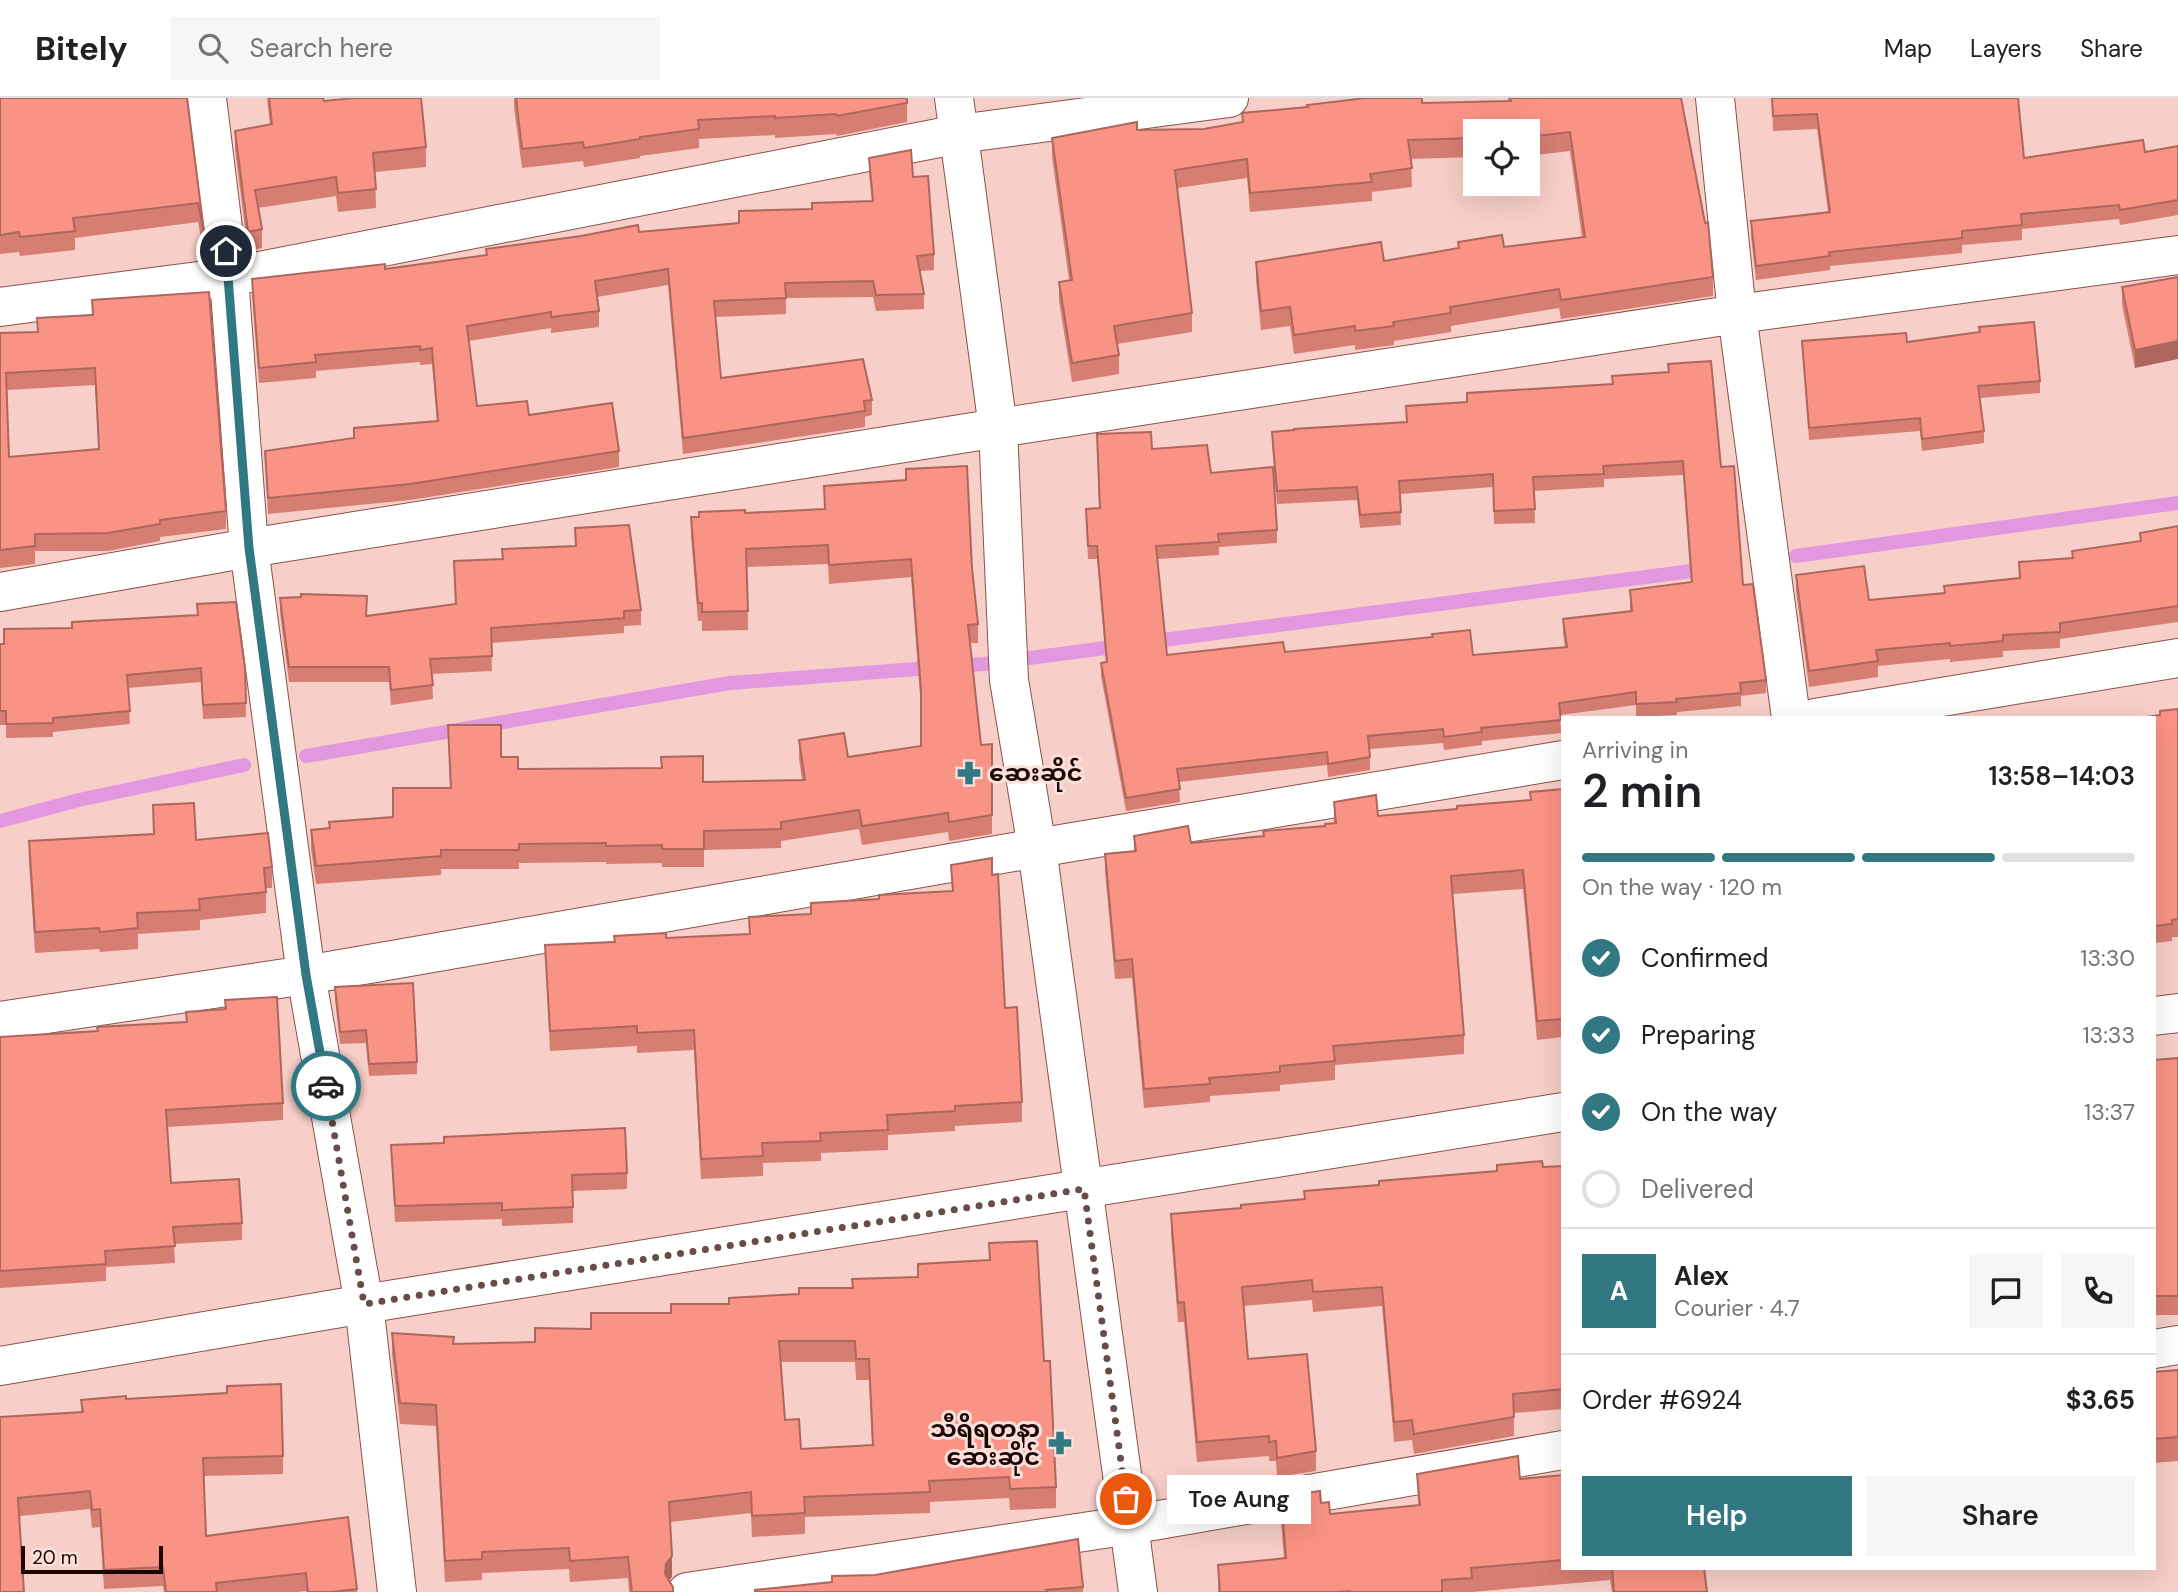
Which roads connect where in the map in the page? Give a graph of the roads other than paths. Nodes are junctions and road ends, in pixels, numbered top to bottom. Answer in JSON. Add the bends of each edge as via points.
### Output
{"nodes":[{"id":1,"x":207,"y":98,"type":"edge"},
{"id":2,"x":1229,"y":98,"type":"edge"},
{"id":3,"x":1715,"y":98,"type":"edge"},
{"id":4,"x":957,"y":116,"type":"edge"},
{"id":5,"x":2178,"y":255,"type":"edge"},
{"id":6,"x":229,"y":277,"type":"junction"},
{"id":7,"x":0,"y":307,"type":"edge"},
{"id":8,"x":1737,"y":314,"type":"junction"},
{"id":9,"x":998,"y":428,"type":"junction"},
{"id":10,"x":249,"y":548,"type":"junction"},
{"id":11,"x":0,"y":592,"type":"edge"},
{"id":12,"x":2178,"y":658,"type":"edge"},
{"id":13,"x":1791,"y":716,"type":"edge"},
{"id":14,"x":1827,"y":716,"type":"edge"},
{"id":15,"x":1561,"y":760,"type":"edge"},
{"id":16,"x":1037,"y":848,"type":"junction"},
{"id":17,"x":306,"y":975,"type":"junction"},
{"id":18,"x":2178,"y":1013,"type":"edge"},
{"id":19,"x":2156,"y":1016,"type":"edge"},
{"id":20,"x":0,"y":1021,"type":"edge"},
{"id":21,"x":1561,"y":1112,"type":"edge"},
{"id":22,"x":1084,"y":1189,"type":"junction"},
{"id":23,"x":364,"y":1304,"type":"junction"},
{"id":24,"x":2178,"y":1345,"type":"edge"},
{"id":25,"x":2156,"y":1349,"type":"edge"},
{"id":26,"x":0,"y":1366,"type":"edge"},
{"id":27,"x":1561,"y":1450,"type":"edge"},
{"id":28,"x":1130,"y":1525,"type":"junction"},
{"id":29,"x":397,"y":1592,"type":"edge"},
{"id":30,"x":687,"y":1592,"type":"edge"},
{"id":31,"x":1138,"y":1592,"type":"edge"}],
"edges":[{"from":1,"to":6,"type":"street"},
{"from":2,"to":4,"type":"street"},
{"from":3,"to":8,"type":"street"},
{"from":4,"to":6,"type":"street"},
{"from":4,"to":9,"type":"street"},
{"from":5,"to":8,"type":"street"},
{"from":6,"to":7,"type":"street"},
{"from":6,"to":10,"type":"street"},
{"from":8,"to":9,"type":"street"},
{"from":8,"to":13,"type":"street"},
{"from":9,"to":10,"type":"street"},
{"from":9,"to":16,"type":"street","via":[[1009,680]]},
{"from":10,"to":11,"type":"street"},
{"from":10,"to":17,"type":"street"},
{"from":12,"to":14,"type":"street"},
{"from":15,"to":16,"type":"street"},
{"from":16,"to":17,"type":"street"},
{"from":16,"to":22,"type":"street"},
{"from":17,"to":20,"type":"street"},
{"from":17,"to":23,"type":"street"},
{"from":18,"to":19,"type":"street"},
{"from":21,"to":22,"type":"street"},
{"from":22,"to":23,"type":"street"},
{"from":22,"to":28,"type":"street"},
{"from":23,"to":26,"type":"street"},
{"from":23,"to":29,"type":"street"},
{"from":24,"to":25,"type":"street"},
{"from":27,"to":28,"type":"street"},
{"from":28,"to":30,"type":"street"},
{"from":28,"to":31,"type":"street"}]}
